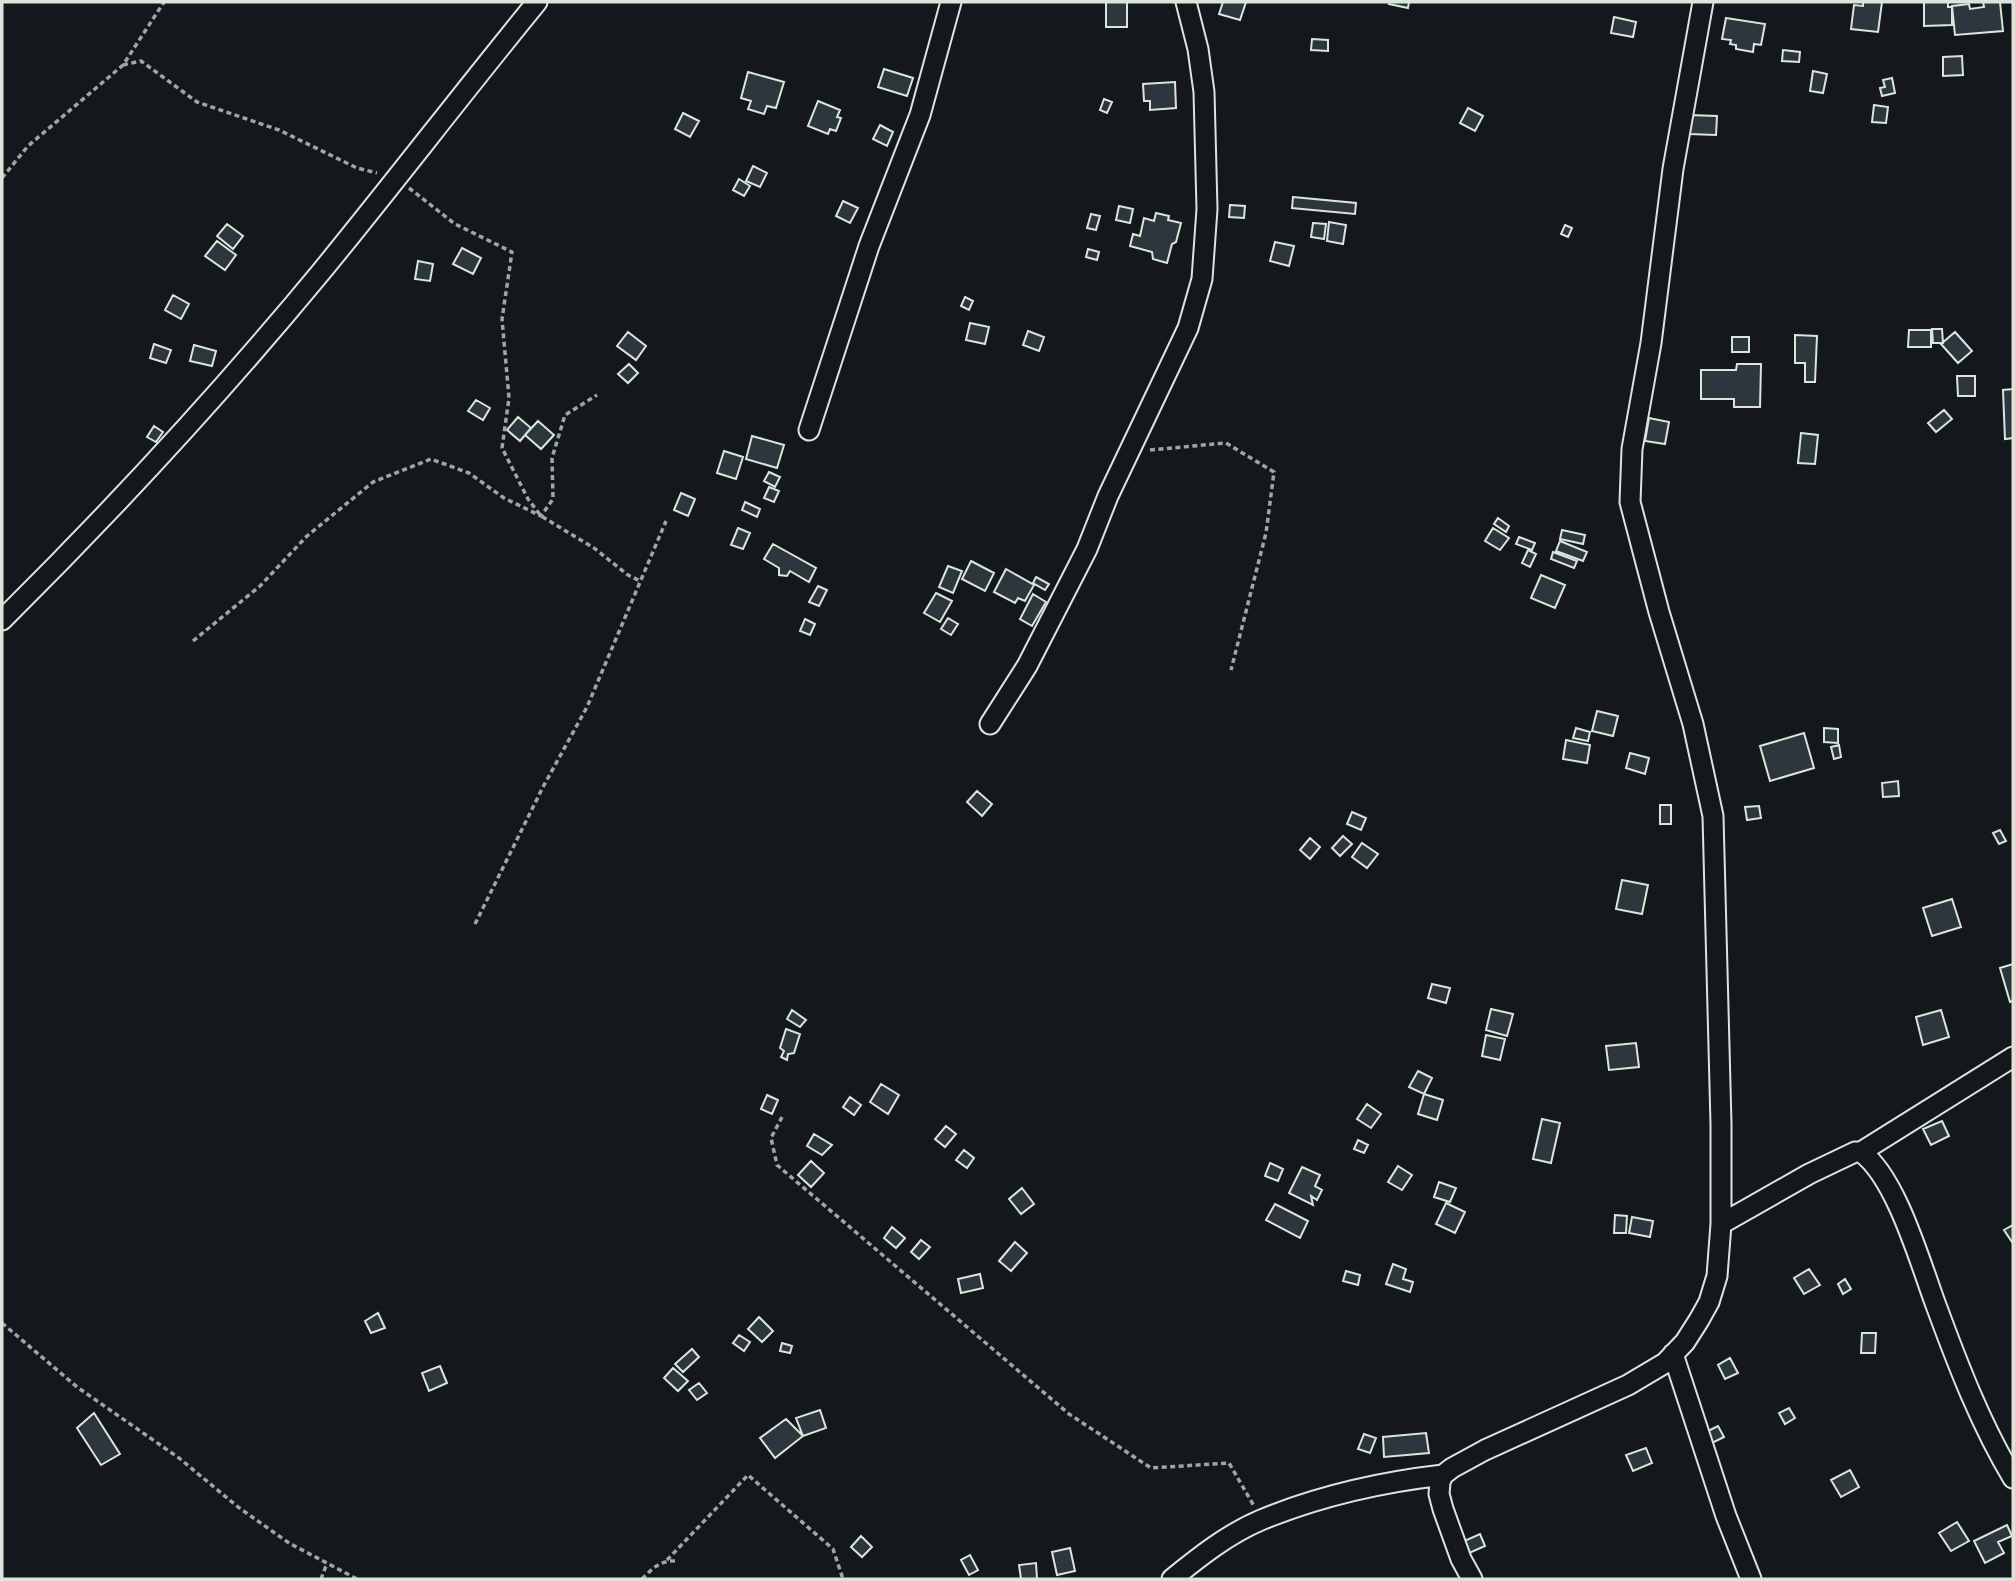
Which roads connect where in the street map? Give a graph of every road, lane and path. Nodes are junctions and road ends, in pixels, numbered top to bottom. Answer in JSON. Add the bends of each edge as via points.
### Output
{"nodes":[{"id":1,"x":164,"y":2,"type":"edge"},
{"id":2,"x":537,"y":2,"type":"edge"},
{"id":3,"x":951,"y":2,"type":"edge"},
{"id":4,"x":1186,"y":2,"type":"edge"},
{"id":5,"x":1703,"y":2,"type":"edge"},
{"id":6,"x":124,"y":65,"type":"junction"},
{"id":7,"x":2,"y":178,"type":"edge"},
{"id":8,"x":397,"y":179,"type":"junction"},
{"id":9,"x":597,"y":395,"type":"dead end"},
{"id":10,"x":809,"y":430,"type":"dead end"},
{"id":11,"x":1130,"y":452,"type":"junction"},
{"id":12,"x":541,"y":516,"type":"junction"},
{"id":13,"x":666,"y":521,"type":"dead end"},
{"id":14,"x":640,"y":581,"type":"junction"},
{"id":15,"x":2,"y":620,"type":"edge"},
{"id":16,"x":193,"y":641,"type":"dead end"},
{"id":17,"x":1231,"y":670,"type":"dead end"},
{"id":18,"x":990,"y":724,"type":"dead end"},
{"id":19,"x":475,"y":924,"type":"dead end"},
{"id":20,"x":2013,"y":1056,"type":"edge"},
{"id":21,"x":782,"y":1116,"type":"dead end"},
{"id":22,"x":1861,"y":1152,"type":"junction"},
{"id":23,"x":1721,"y":1224,"type":"junction"},
{"id":24,"x":2,"y":1323,"type":"edge"},
{"id":25,"x":1673,"y":1354,"type":"junction"},
{"id":26,"x":1443,"y":1475,"type":"junction"},
{"id":27,"x":2013,"y":1478,"type":"edge"},
{"id":28,"x":1261,"y":1521,"type":"junction"},
{"id":29,"x":667,"y":1560,"type":"junction"},
{"id":30,"x":676,"y":1561,"type":"dead end"},
{"id":31,"x":327,"y":1563,"type":"junction"},
{"id":32,"x":321,"y":1579,"type":"edge"},
{"id":33,"x":358,"y":1579,"type":"edge"},
{"id":34,"x":642,"y":1579,"type":"edge"},
{"id":35,"x":843,"y":1579,"type":"edge"},
{"id":36,"x":1172,"y":1579,"type":"edge"},
{"id":37,"x":1472,"y":1579,"type":"edge"},
{"id":38,"x":1751,"y":1579,"type":"edge"}],
"edges":[{"from":1,"to":6,"type":"path"},
{"from":2,"to":8,"type":"street"},
{"from":3,"to":10,"type":"street","via":[[920,115],[869,246]]},
{"from":4,"to":11,"type":"street","via":[[1204,92],[1208,209],[1202,279],[1188,328]]},
{"from":5,"to":23,"type":"street","via":[[1632,449],[1630,502],[1693,723],[1713,816]]},
{"from":6,"to":7,"type":"path","via":[[28,146]]},
{"from":6,"to":8,"type":"path","via":[[141,61],[197,102],[279,130],[357,168]]},
{"from":8,"to":12,"type":"path","via":[[455,224],[512,252],[502,319],[509,398],[502,448]]},
{"from":8,"to":15,"type":"street","via":[[186,429]]},
{"from":9,"to":12,"type":"path","via":[[565,415],[552,458],[553,499]]},
{"from":11,"to":17,"type":"path","via":[[1226,443],[1273,472],[1266,533]]},
{"from":11,"to":18,"type":"street","via":[[1060,604]]},
{"from":12,"to":14,"type":"path"},
{"from":12,"to":16,"type":"path","via":[[504,498],[469,473],[431,459],[373,482]]},
{"from":13,"to":14,"type":"path"},
{"from":14,"to":19,"type":"path","via":[[587,707]]},
{"from":20,"to":22,"type":"street"},
{"from":21,"to":28,"type":"path","via":[[771,1138],[777,1165],[1069,1414],[1151,1468],[1229,1463]]},
{"from":22,"to":23,"type":"street","via":[[1830,1163]]},
{"from":22,"to":27,"type":"street","via":[[1883,1175],[1963,1376]]},
{"from":23,"to":25,"type":"street","via":[[1717,1276],[1709,1302]]},
{"from":24,"to":31,"type":"path","via":[[77,1387],[238,1507]]},
{"from":25,"to":26,"type":"street","via":[[1628,1385],[1485,1450]]},
{"from":25,"to":38,"type":"street"},
{"from":26,"to":28,"type":"street","via":[[1364,1489]]},
{"from":26,"to":37,"type":"street","via":[[1439,1494],[1443,1509]]},
{"from":28,"to":36,"type":"street","via":[[1199,1556]]},
{"from":29,"to":30,"type":"path"},
{"from":29,"to":34,"type":"path"},
{"from":29,"to":35,"type":"path","via":[[748,1475],[833,1549]]},
{"from":31,"to":32,"type":"path"},
{"from":31,"to":33,"type":"path"}]}
